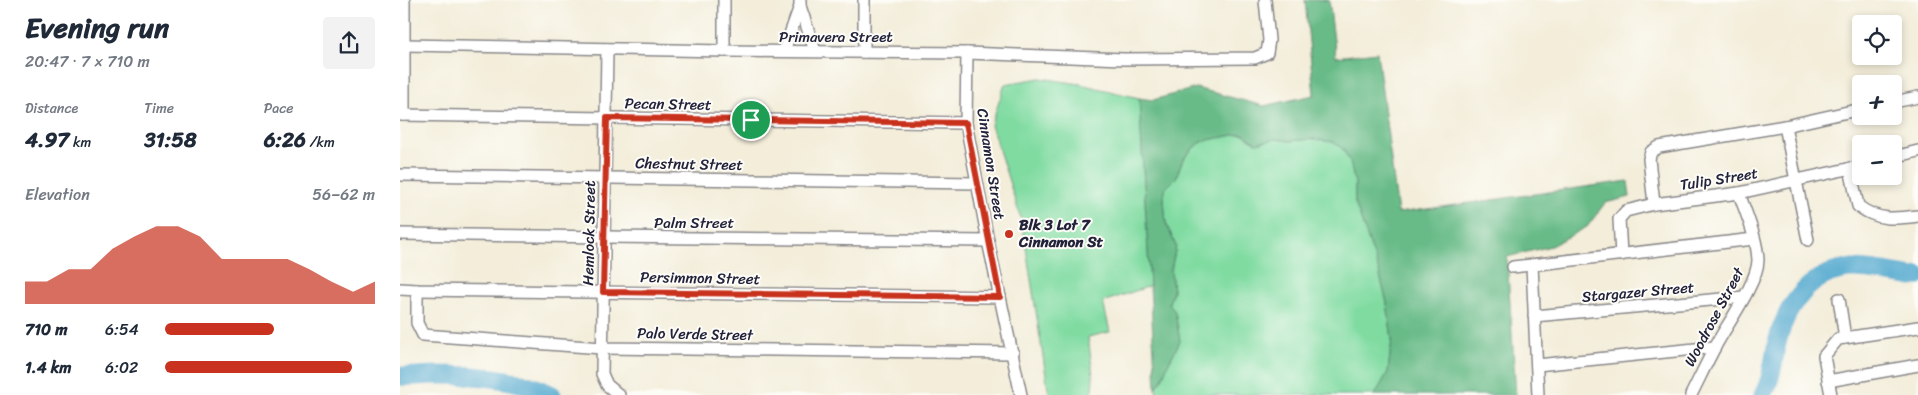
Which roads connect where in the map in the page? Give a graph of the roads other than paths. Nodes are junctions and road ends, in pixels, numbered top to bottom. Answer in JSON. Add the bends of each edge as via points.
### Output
{"nodes":[{"id":1,"x":404,"y":0,"type":"edge"},
{"id":2,"x":724,"y":0,"type":"edge"},
{"id":3,"x":864,"y":0,"type":"edge"},
{"id":4,"x":1265,"y":0,"type":"edge"},
{"id":5,"x":800,"y":3,"type":"edge"},
{"id":6,"x":404,"y":45,"type":"junction"},
{"id":7,"x":608,"y":49,"type":"junction"},
{"id":8,"x":724,"y":51,"type":"junction"},
{"id":9,"x":784,"y":51,"type":"junction"},
{"id":10,"x":815,"y":51,"type":"junction"},
{"id":11,"x":864,"y":52,"type":"junction"},
{"id":12,"x":967,"y":53,"type":"junction"},
{"id":13,"x":1918,"y":97,"type":"edge"},
{"id":14,"x":1902,"y":100,"type":"edge"},
{"id":15,"x":1852,"y":111,"type":"edge"},
{"id":16,"x":402,"y":115,"type":"edge"},
{"id":17,"x":607,"y":118,"type":"junction"},
{"id":18,"x":966,"y":123,"type":"junction"},
{"id":19,"x":1785,"y":126,"type":"junction"},
{"id":20,"x":1918,"y":151,"type":"edge"},
{"id":21,"x":1902,"y":155,"type":"edge"},
{"id":22,"x":1852,"y":168,"type":"edge"},
{"id":23,"x":400,"y":175,"type":"edge"},
{"id":24,"x":605,"y":178,"type":"junction"},
{"id":25,"x":1796,"y":180,"type":"junction"},
{"id":26,"x":977,"y":183,"type":"junction"},
{"id":27,"x":1857,"y":185,"type":"edge"},
{"id":28,"x":1739,"y":193,"type":"junction"},
{"id":29,"x":1654,"y":204,"type":"junction"},
{"id":30,"x":1918,"y":216,"type":"edge"},
{"id":31,"x":400,"y":234,"type":"edge"},
{"id":32,"x":604,"y":238,"type":"junction"},
{"id":33,"x":1754,"y":239,"type":"junction"},
{"id":34,"x":1808,"y":240,"type":"dead end"},
{"id":35,"x":988,"y":241,"type":"junction"},
{"id":36,"x":1621,"y":255,"type":"junction"},
{"id":37,"x":1532,"y":265,"type":"junction"},
{"id":38,"x":1513,"y":268,"type":"dead end"},
{"id":39,"x":400,"y":289,"type":"edge"},
{"id":40,"x":418,"y":290,"type":"junction"},
{"id":41,"x":603,"y":292,"type":"junction"},
{"id":42,"x":1744,"y":296,"type":"junction"},
{"id":43,"x":1000,"y":297,"type":"junction"},
{"id":44,"x":1839,"y":299,"type":"dead end"},
{"id":45,"x":1534,"y":316,"type":"junction"},
{"id":46,"x":1918,"y":326,"type":"edge"},
{"id":47,"x":1845,"y":338,"type":"junction"},
{"id":48,"x":1715,"y":347,"type":"junction"},
{"id":49,"x":602,"y":348,"type":"junction"},
{"id":50,"x":1013,"y":353,"type":"junction"},
{"id":51,"x":1537,"y":365,"type":"junction"},
{"id":52,"x":1918,"y":366,"type":"edge"},
{"id":53,"x":1828,"y":381,"type":"junction"},
{"id":54,"x":620,"y":395,"type":"edge"},
{"id":55,"x":1022,"y":395,"type":"edge"},
{"id":56,"x":1538,"y":395,"type":"edge"},
{"id":57,"x":1691,"y":395,"type":"edge"},
{"id":58,"x":1831,"y":395,"type":"edge"}],
"edges":[{"from":1,"to":6,"type":"street"},
{"from":2,"to":8,"type":"street"},
{"from":3,"to":11,"type":"street"},
{"from":4,"to":12,"type":"street","name":"Primavera Street","via":[[1267,53],[1255,58],[1124,59]]},
{"from":5,"to":9,"type":"street"},
{"from":5,"to":10,"type":"street"},
{"from":6,"to":7,"type":"street","name":"Primavera Street"},
{"from":6,"to":16,"type":"street"},
{"from":7,"to":8,"type":"street","name":"Primavera Street"},
{"from":7,"to":17,"type":"street","name":"Hemlock Street"},
{"from":8,"to":9,"type":"street","name":"Primavera Street"},
{"from":9,"to":10,"type":"street","name":"Primavera Street"},
{"from":10,"to":11,"type":"street","name":"Primavera Street"},
{"from":11,"to":12,"type":"street","name":"Primavera Street"},
{"from":12,"to":18,"type":"street","name":"Cinnamon Street"},
{"from":13,"to":14,"type":"street"},
{"from":15,"to":19,"type":"street"},
{"from":16,"to":17,"type":"street","name":"Pecan Street"},
{"from":17,"to":18,"type":"street","name":"Pecan Street"},
{"from":17,"to":24,"type":"street","name":"Hemlock Street"},
{"from":18,"to":26,"type":"street","name":"Cinnamon Street"},
{"from":19,"to":25,"type":"street"},
{"from":19,"to":29,"type":"street","via":[[1659,147],[1651,152],[1649,159]]},
{"from":20,"to":21,"type":"street"},
{"from":22,"to":25,"type":"street","name":"Tulip Street"},
{"from":23,"to":24,"type":"street","name":"Chestnut Street"},
{"from":24,"to":26,"type":"street","name":"Chestnut Street"},
{"from":24,"to":32,"type":"street","name":"Hemlock Street"},
{"from":25,"to":28,"type":"street","name":"Tulip Street"},
{"from":25,"to":34,"type":"street"},
{"from":26,"to":35,"type":"street","name":"Cinnamon Street"},
{"from":27,"to":30,"type":"street","via":[[1858,206],[1869,214],[1894,219]]},
{"from":28,"to":29,"type":"street","name":"Tulip Street"},
{"from":28,"to":33,"type":"street","name":"Woodrose Street"},
{"from":29,"to":36,"type":"street","name":"Tulip Street","via":[[1621,215]]},
{"from":31,"to":32,"type":"street","name":"Palm Street"},
{"from":32,"to":35,"type":"street","name":"Palm Street"},
{"from":32,"to":41,"type":"street","name":"Hemlock Street"},
{"from":33,"to":36,"type":"street"},
{"from":33,"to":42,"type":"street","name":"Woodrose Street","via":[[1758,260]]},
{"from":35,"to":43,"type":"street","name":"Cinnamon Street"},
{"from":36,"to":37,"type":"street"},
{"from":37,"to":38,"type":"street"},
{"from":37,"to":45,"type":"street"},
{"from":39,"to":40,"type":"street","name":"Persimmon Street"},
{"from":40,"to":41,"type":"street","name":"Persimmon Street"},
{"from":40,"to":49,"type":"street","name":"Palo Verde Street","via":[[416,323],[423,334]]},
{"from":41,"to":43,"type":"street","name":"Persimmon Street"},
{"from":41,"to":49,"type":"street","name":"Hemlock Street"},
{"from":42,"to":45,"type":"street","name":"Stargazer Street"},
{"from":42,"to":48,"type":"street","name":"Woodrose Street"},
{"from":43,"to":50,"type":"street","name":"Cinnamon Street"},
{"from":44,"to":47,"type":"street"},
{"from":45,"to":51,"type":"street"},
{"from":46,"to":47,"type":"street"},
{"from":47,"to":53,"type":"street","via":[[1838,339],[1824,356]]},
{"from":48,"to":51,"type":"street"},
{"from":48,"to":57,"type":"street","name":"Woodrose Street"},
{"from":49,"to":50,"type":"street","name":"Palo Verde Street"},
{"from":49,"to":54,"type":"street","name":"Hemlock Street","via":[[603,380]]},
{"from":50,"to":55,"type":"street","name":"Cinnamon Street"},
{"from":51,"to":56,"type":"street"},
{"from":52,"to":53,"type":"street"},
{"from":53,"to":58,"type":"street"}]}
